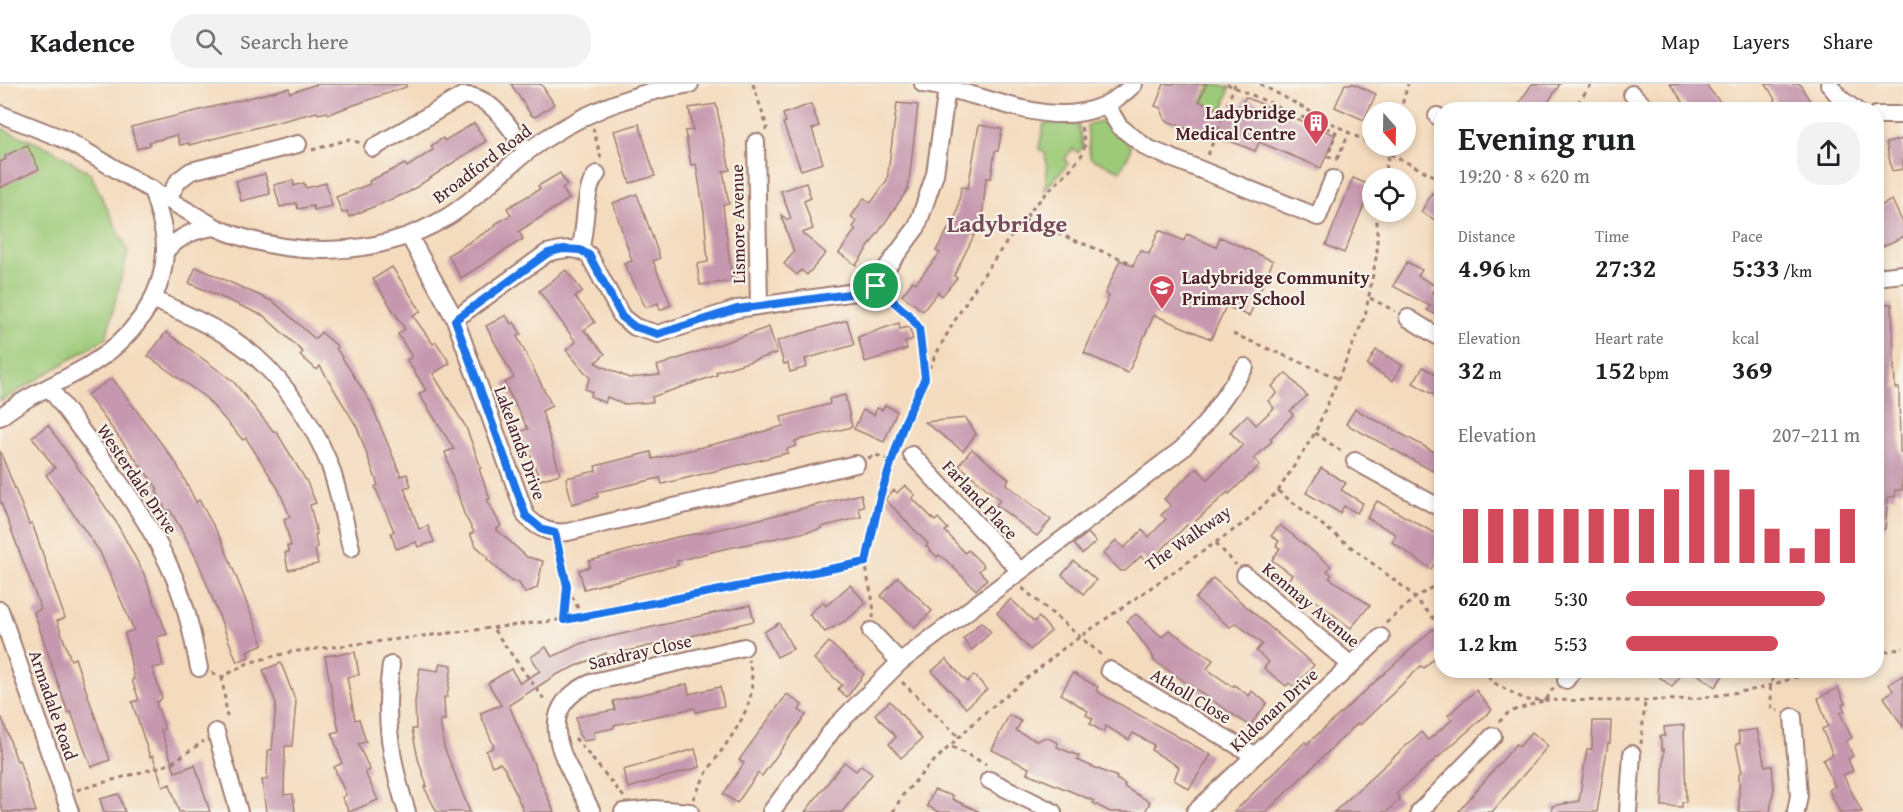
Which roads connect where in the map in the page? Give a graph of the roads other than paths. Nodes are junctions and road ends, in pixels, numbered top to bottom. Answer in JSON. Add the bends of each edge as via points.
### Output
{"nodes":[{"id":1,"x":690,"y":84,"type":"edge"},
{"id":2,"x":923,"y":84,"type":"edge"},
{"id":3,"x":1134,"y":84,"type":"edge"},
{"id":4,"x":1829,"y":84,"type":"edge"},
{"id":5,"x":946,"y":88,"type":"junction"},
{"id":6,"x":1632,"y":94,"type":"dead end"},
{"id":7,"x":1640,"y":102,"type":"edge"},
{"id":8,"x":1845,"y":102,"type":"edge"},
{"id":9,"x":1107,"y":106,"type":"junction"},
{"id":10,"x":0,"y":114,"type":"edge"},
{"id":11,"x":1884,"y":115,"type":"edge"},
{"id":12,"x":1903,"y":115,"type":"edge"},
{"id":13,"x":756,"y":142,"type":"road end"},
{"id":14,"x":298,"y":144,"type":"road end"},
{"id":15,"x":373,"y":148,"type":"road end"},
{"id":16,"x":527,"y":152,"type":"junction"},
{"id":17,"x":597,"y":174,"type":"road end"},
{"id":18,"x":1333,"y":179,"type":"road end"},
{"id":19,"x":152,"y":189,"type":"junction"},
{"id":20,"x":167,"y":199,"type":"junction"},
{"id":21,"x":216,"y":226,"type":"junction"},
{"id":22,"x":409,"y":236,"type":"junction"},
{"id":23,"x":580,"y":250,"type":"junction"},
{"id":24,"x":165,"y":251,"type":"junction"},
{"id":25,"x":1903,"y":274,"type":"edge"},
{"id":26,"x":1884,"y":276,"type":"edge"},
{"id":27,"x":153,"y":299,"type":"junction"},
{"id":28,"x":759,"y":305,"type":"junction"},
{"id":29,"x":1408,"y":318,"type":"road end"},
{"id":30,"x":455,"y":320,"type":"junction"},
{"id":31,"x":1434,"y":334,"type":"edge"},
{"id":32,"x":1245,"y":367,"type":"dead end"},
{"id":33,"x":49,"y":387,"type":"junction"},
{"id":34,"x":0,"y":417,"type":"edge"},
{"id":35,"x":912,"y":455,"type":"dead end"},
{"id":36,"x":1355,"y":461,"type":"road end"},
{"id":37,"x":856,"y":464,"type":"road end"},
{"id":38,"x":1434,"y":505,"type":"edge"},
{"id":39,"x":351,"y":548,"type":"dead end"},
{"id":40,"x":1014,"y":574,"type":"junction"},
{"id":41,"x":1245,"y":575,"type":"road end"},
{"id":42,"x":0,"y":610,"type":"edge"},
{"id":43,"x":871,"y":631,"type":"road end"},
{"id":44,"x":1381,"y":637,"type":"road end"},
{"id":45,"x":744,"y":647,"type":"road end"},
{"id":46,"x":391,"y":665,"type":"dead end"},
{"id":47,"x":1351,"y":665,"type":"junction"},
{"id":48,"x":896,"y":667,"type":"junction"},
{"id":49,"x":199,"y":668,"type":"road end"},
{"id":50,"x":1109,"y":670,"type":"road end"},
{"id":51,"x":1793,"y":717,"type":"road end"},
{"id":52,"x":216,"y":732,"type":"road end"},
{"id":53,"x":1493,"y":736,"type":"road end"},
{"id":54,"x":1632,"y":754,"type":"road end"},
{"id":55,"x":1254,"y":755,"type":"junction"},
{"id":56,"x":989,"y":780,"type":"road end"},
{"id":57,"x":688,"y":811,"type":"edge"},
{"id":58,"x":70,"y":812,"type":"edge"},
{"id":59,"x":239,"y":812,"type":"edge"},
{"id":60,"x":407,"y":812,"type":"edge"},
{"id":61,"x":592,"y":812,"type":"edge"},
{"id":62,"x":622,"y":812,"type":"edge"},
{"id":63,"x":771,"y":812,"type":"edge"},
{"id":64,"x":1053,"y":812,"type":"edge"},
{"id":65,"x":1195,"y":812,"type":"edge"},
{"id":66,"x":1419,"y":812,"type":"edge"},
{"id":67,"x":1628,"y":812,"type":"edge"},
{"id":68,"x":1796,"y":812,"type":"edge"}],
"edges":[{"from":1,"to":16,"type":"street","name":"Broadford Road","via":[[645,93],[586,116]]},
{"from":2,"to":5,"type":"street"},
{"from":3,"to":9,"type":"street"},
{"from":4,"to":8,"type":"street"},
{"from":5,"to":9,"type":"street","via":[[1054,116]]},
{"from":5,"to":28,"type":"street","via":[[931,188],[917,226],[876,286],[864,292]]},
{"from":6,"to":7,"type":"street"},
{"from":9,"to":18,"type":"street","via":[[1119,126],[1147,148],[1318,217]]},
{"from":10,"to":19,"type":"street","name":"Broadford Road","via":[[66,140]]},
{"from":11,"to":12,"type":"street"},
{"from":13,"to":28,"type":"street","name":"Lismore Avenue"},
{"from":14,"to":20,"type":"street","via":[[191,171],[179,180]]},
{"from":15,"to":16,"type":"street","via":[[462,96],[474,95],[486,100]]},
{"from":16,"to":22,"type":"street","name":"Broadford Road","via":[[468,203]]},
{"from":17,"to":23,"type":"street","via":[[590,181]]},
{"from":19,"to":20,"type":"street","name":"Broadford Road"},
{"from":19,"to":24,"type":"street"},
{"from":20,"to":21,"type":"street","name":"Broadford Road"},
{"from":21,"to":22,"type":"street","name":"Broadford Road","via":[[263,244],[317,250],[345,249]]},
{"from":21,"to":24,"type":"street","via":[[198,228]]},
{"from":22,"to":30,"type":"street","name":"Lakelands Drive"},
{"from":23,"to":28,"type":"street","via":[[589,255],[622,317],[649,332],[668,332]]},
{"from":23,"to":30,"type":"street","via":[[548,253]]},
{"from":24,"to":27,"type":"street"},
{"from":25,"to":26,"type":"street"},
{"from":27,"to":33,"type":"street","via":[[140,320],[107,353]]},
{"from":27,"to":39,"type":"street","via":[[233,339],[280,384],[301,411],[329,464]]},
{"from":29,"to":31,"type":"street"},
{"from":30,"to":37,"type":"street","name":"Lakelands Drive","via":[[526,516],[543,530],[568,532]]},
{"from":32,"to":40,"type":"street","via":[[1182,449]]},
{"from":33,"to":34,"type":"street"},
{"from":33,"to":49,"type":"street","name":"Westerdale Drive","via":[[143,518],[160,548],[185,606]]},
{"from":35,"to":40,"type":"street","name":"Farland Place"},
{"from":36,"to":38,"type":"street"},
{"from":40,"to":48,"type":"street"},
{"from":41,"to":47,"type":"street","name":"Kenmay Avenue"},
{"from":42,"to":58,"type":"street","name":"Armadale Road"},
{"from":43,"to":48,"type":"street"},
{"from":44,"to":47,"type":"street","name":"Kildonan Drive"},
{"from":45,"to":61,"type":"street","name":"Sandray Close","via":[[593,682],[563,700],[556,716],[556,734],[561,752]]},
{"from":46,"to":60,"type":"street","via":[[386,720],[391,756]]},
{"from":47,"to":55,"type":"street","name":"Kildonan Drive"},
{"from":48,"to":63,"type":"street","via":[[834,728]]},
{"from":50,"to":55,"type":"street","name":"Atholl Close"},
{"from":51,"to":68,"type":"street","via":[[1799,795]]},
{"from":52,"to":59,"type":"street"},
{"from":53,"to":66,"type":"street"},
{"from":54,"to":67,"type":"street"},
{"from":55,"to":65,"type":"street","name":"Kildonan Drive"},
{"from":56,"to":64,"type":"street"},
{"from":57,"to":62,"type":"street"}]}
